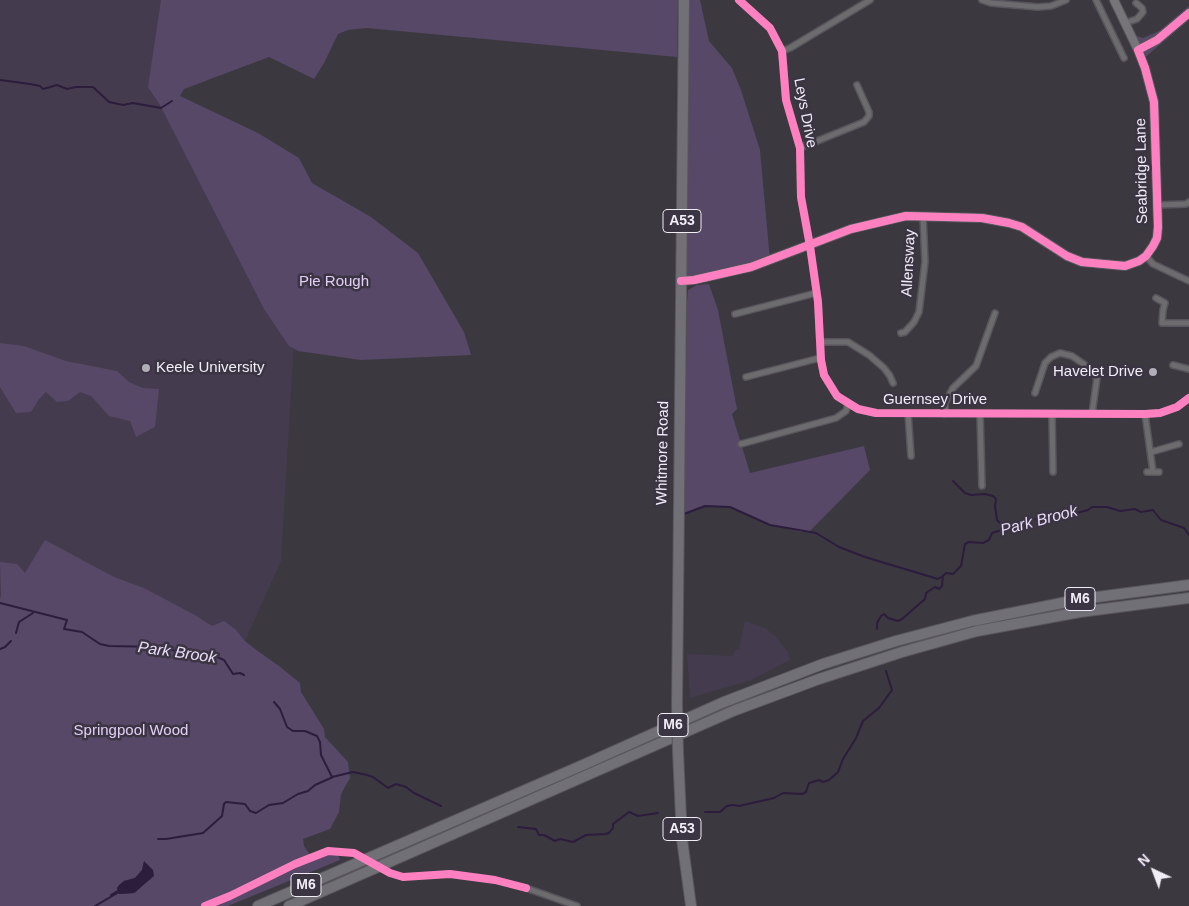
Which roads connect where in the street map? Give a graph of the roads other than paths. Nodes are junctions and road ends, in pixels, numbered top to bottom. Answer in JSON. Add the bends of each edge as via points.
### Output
{"nodes":[{"id":1,"x":684,"y":0,"type":"edge"},
{"id":2,"x":739,"y":0,"type":"edge"},
{"id":3,"x":868,"y":0,"type":"edge"},
{"id":4,"x":982,"y":0,"type":"edge"},
{"id":5,"x":1066,"y":0,"type":"edge"},
{"id":6,"x":1096,"y":0,"type":"edge"},
{"id":7,"x":1114,"y":0,"type":"edge"},
{"id":8,"x":1019,"y":3,"type":"edge"},
{"id":9,"x":1136,"y":3,"type":"dead end"},
{"id":10,"x":1189,"y":13,"type":"edge"},
{"id":11,"x":1125,"y":24,"type":"junction"},
{"id":12,"x":1138,"y":50,"type":"junction"},
{"id":13,"x":782,"y":51,"type":"junction"},
{"id":14,"x":1124,"y":58,"type":"dead end"},
{"id":15,"x":857,"y":85,"type":"dead end"},
{"id":16,"x":800,"y":148,"type":"junction"},
{"id":17,"x":1189,"y":202,"type":"edge"},
{"id":18,"x":1158,"y":205,"type":"junction"},
{"id":19,"x":923,"y":216,"type":"junction"},
{"id":20,"x":810,"y":246,"type":"junction"},
{"id":21,"x":1146,"y":256,"type":"junction"},
{"id":22,"x":681,"y":281,"type":"junction"},
{"id":23,"x":1189,"y":281,"type":"edge"},
{"id":24,"x":816,"y":293,"type":"junction"},
{"id":25,"x":1156,"y":298,"type":"dead end"},
{"id":26,"x":995,"y":313,"type":"dead end"},
{"id":27,"x":735,"y":314,"type":"dead end"},
{"id":28,"x":1189,"y":323,"type":"edge"},
{"id":29,"x":901,"y":333,"type":"dead end"},
{"id":30,"x":820,"y":342,"type":"junction"},
{"id":31,"x":820,"y":358,"type":"junction"},
{"id":32,"x":1173,"y":365,"type":"dead end"},
{"id":33,"x":1189,"y":369,"type":"edge"},
{"id":34,"x":746,"y":377,"type":"dead end"},
{"id":35,"x":893,"y":383,"type":"dead end"},
{"id":36,"x":1035,"y":394,"type":"dead end"},
{"id":37,"x":1189,"y":398,"type":"edge"},
{"id":38,"x":848,"y":404,"type":"junction"},
{"id":39,"x":908,"y":414,"type":"junction"},
{"id":40,"x":945,"y":414,"type":"junction"},
{"id":41,"x":980,"y":414,"type":"junction"},
{"id":42,"x":1052,"y":414,"type":"junction"},
{"id":43,"x":1092,"y":414,"type":"junction"},
{"id":44,"x":1144,"y":414,"type":"junction"},
{"id":45,"x":741,"y":444,"type":"dead end"},
{"id":46,"x":1179,"y":444,"type":"dead end"},
{"id":47,"x":1151,"y":452,"type":"junction"},
{"id":48,"x":911,"y":456,"type":"dead end"},
{"id":49,"x":1053,"y":472,"type":"dead end"},
{"id":50,"x":1159,"y":472,"type":"dead end"},
{"id":51,"x":982,"y":486,"type":"dead end"},
{"id":52,"x":1189,"y":585,"type":"edge"},
{"id":53,"x":1189,"y":598,"type":"edge"},
{"id":54,"x":526,"y":888,"type":"dead end"},
{"id":55,"x":258,"y":906,"type":"edge"},
{"id":56,"x":288,"y":906,"type":"edge"},
{"id":57,"x":577,"y":906,"type":"edge"},
{"id":58,"x":690,"y":906,"type":"edge"}],
"edges":[{"from":1,"to":22,"type":"highway","name":"Whitmore Road","number":"A53"},
{"from":2,"to":13,"type":"street","name":"Leys Drive","via":[[770,28]]},
{"from":3,"to":13,"type":"street"},
{"from":4,"to":8,"type":"street"},
{"from":5,"to":8,"type":"street","via":[[1038,8]]},
{"from":6,"to":14,"type":"street"},
{"from":7,"to":11,"type":"street","name":"Seabridge Lane"},
{"from":9,"to":11,"type":"street","via":[[1143,12]]},
{"from":10,"to":12,"type":"street","via":[[1157,40]]},
{"from":11,"to":12,"type":"street","name":"Seabridge Lane"},
{"from":12,"to":18,"type":"street","name":"Seabridge Lane","via":[[1154,102]]},
{"from":13,"to":16,"type":"street","name":"Leys Drive","via":[[786,100]]},
{"from":15,"to":16,"type":"street","via":[[869,112],[864,122]]},
{"from":16,"to":20,"type":"street","name":"Leys Drive","via":[[801,197]]},
{"from":17,"to":18,"type":"street"},
{"from":18,"to":21,"type":"street","name":"Seabridge Lane","via":[[1157,238]]},
{"from":19,"to":20,"type":"street","via":[[906,216],[851,229]]},
{"from":19,"to":21,"type":"street","via":[[982,218],[1016,226],[1082,262],[1124,266]]},
{"from":19,"to":29,"type":"street","name":"Allensway","via":[[924,262],[919,312],[914,322]]},
{"from":20,"to":22,"type":"street","via":[[751,267]]},
{"from":20,"to":24,"type":"street","name":"Guernsey Drive"},
{"from":21,"to":23,"type":"street","via":[[1152,264]]},
{"from":22,"to":58,"type":"highway","name":"Whitmore Road","number":"A53","bridge":true,"via":[[677,704],[682,839]]},
{"from":24,"to":27,"type":"street"},
{"from":24,"to":30,"type":"street","name":"Guernsey Drive"},
{"from":25,"to":28,"type":"street","via":[[1166,303],[1162,323]]},
{"from":26,"to":40,"type":"street","via":[[976,366],[953,388],[945,403]]},
{"from":30,"to":31,"type":"street","name":"Guernsey Drive"},
{"from":30,"to":35,"type":"street","via":[[848,342],[884,368]]},
{"from":31,"to":34,"type":"street"},
{"from":31,"to":38,"type":"street","name":"Guernsey Drive","via":[[830,385]]},
{"from":32,"to":33,"type":"street"},
{"from":36,"to":43,"type":"street","via":[[1045,363],[1060,354],[1072,356],[1097,378]]},
{"from":37,"to":44,"type":"street","name":"Guernsey Drive","via":[[1177,407]]},
{"from":38,"to":39,"type":"street","name":"Guernsey Drive","via":[[876,413]]},
{"from":38,"to":45,"type":"street","via":[[846,411],[836,418]]},
{"from":39,"to":40,"type":"street","name":"Guernsey Drive"},
{"from":39,"to":48,"type":"street"},
{"from":40,"to":41,"type":"street","name":"Guernsey Drive"},
{"from":41,"to":42,"type":"street","name":"Guernsey Drive"},
{"from":41,"to":51,"type":"street"},
{"from":42,"to":43,"type":"street","name":"Guernsey Drive"},
{"from":42,"to":49,"type":"street"},
{"from":43,"to":44,"type":"street","name":"Guernsey Drive"},
{"from":44,"to":47,"type":"street"},
{"from":46,"to":47,"type":"street"},
{"from":47,"to":50,"type":"street","via":[[1150,472]]},
{"from":52,"to":55,"type":"highway","number":"M6","via":[[1082,599],[981,619],[832,661],[724,702]]},
{"from":53,"to":56,"type":"highway","number":"M6","via":[[1028,620],[864,663],[724,715]]},
{"from":54,"to":57,"type":"street"}]}
